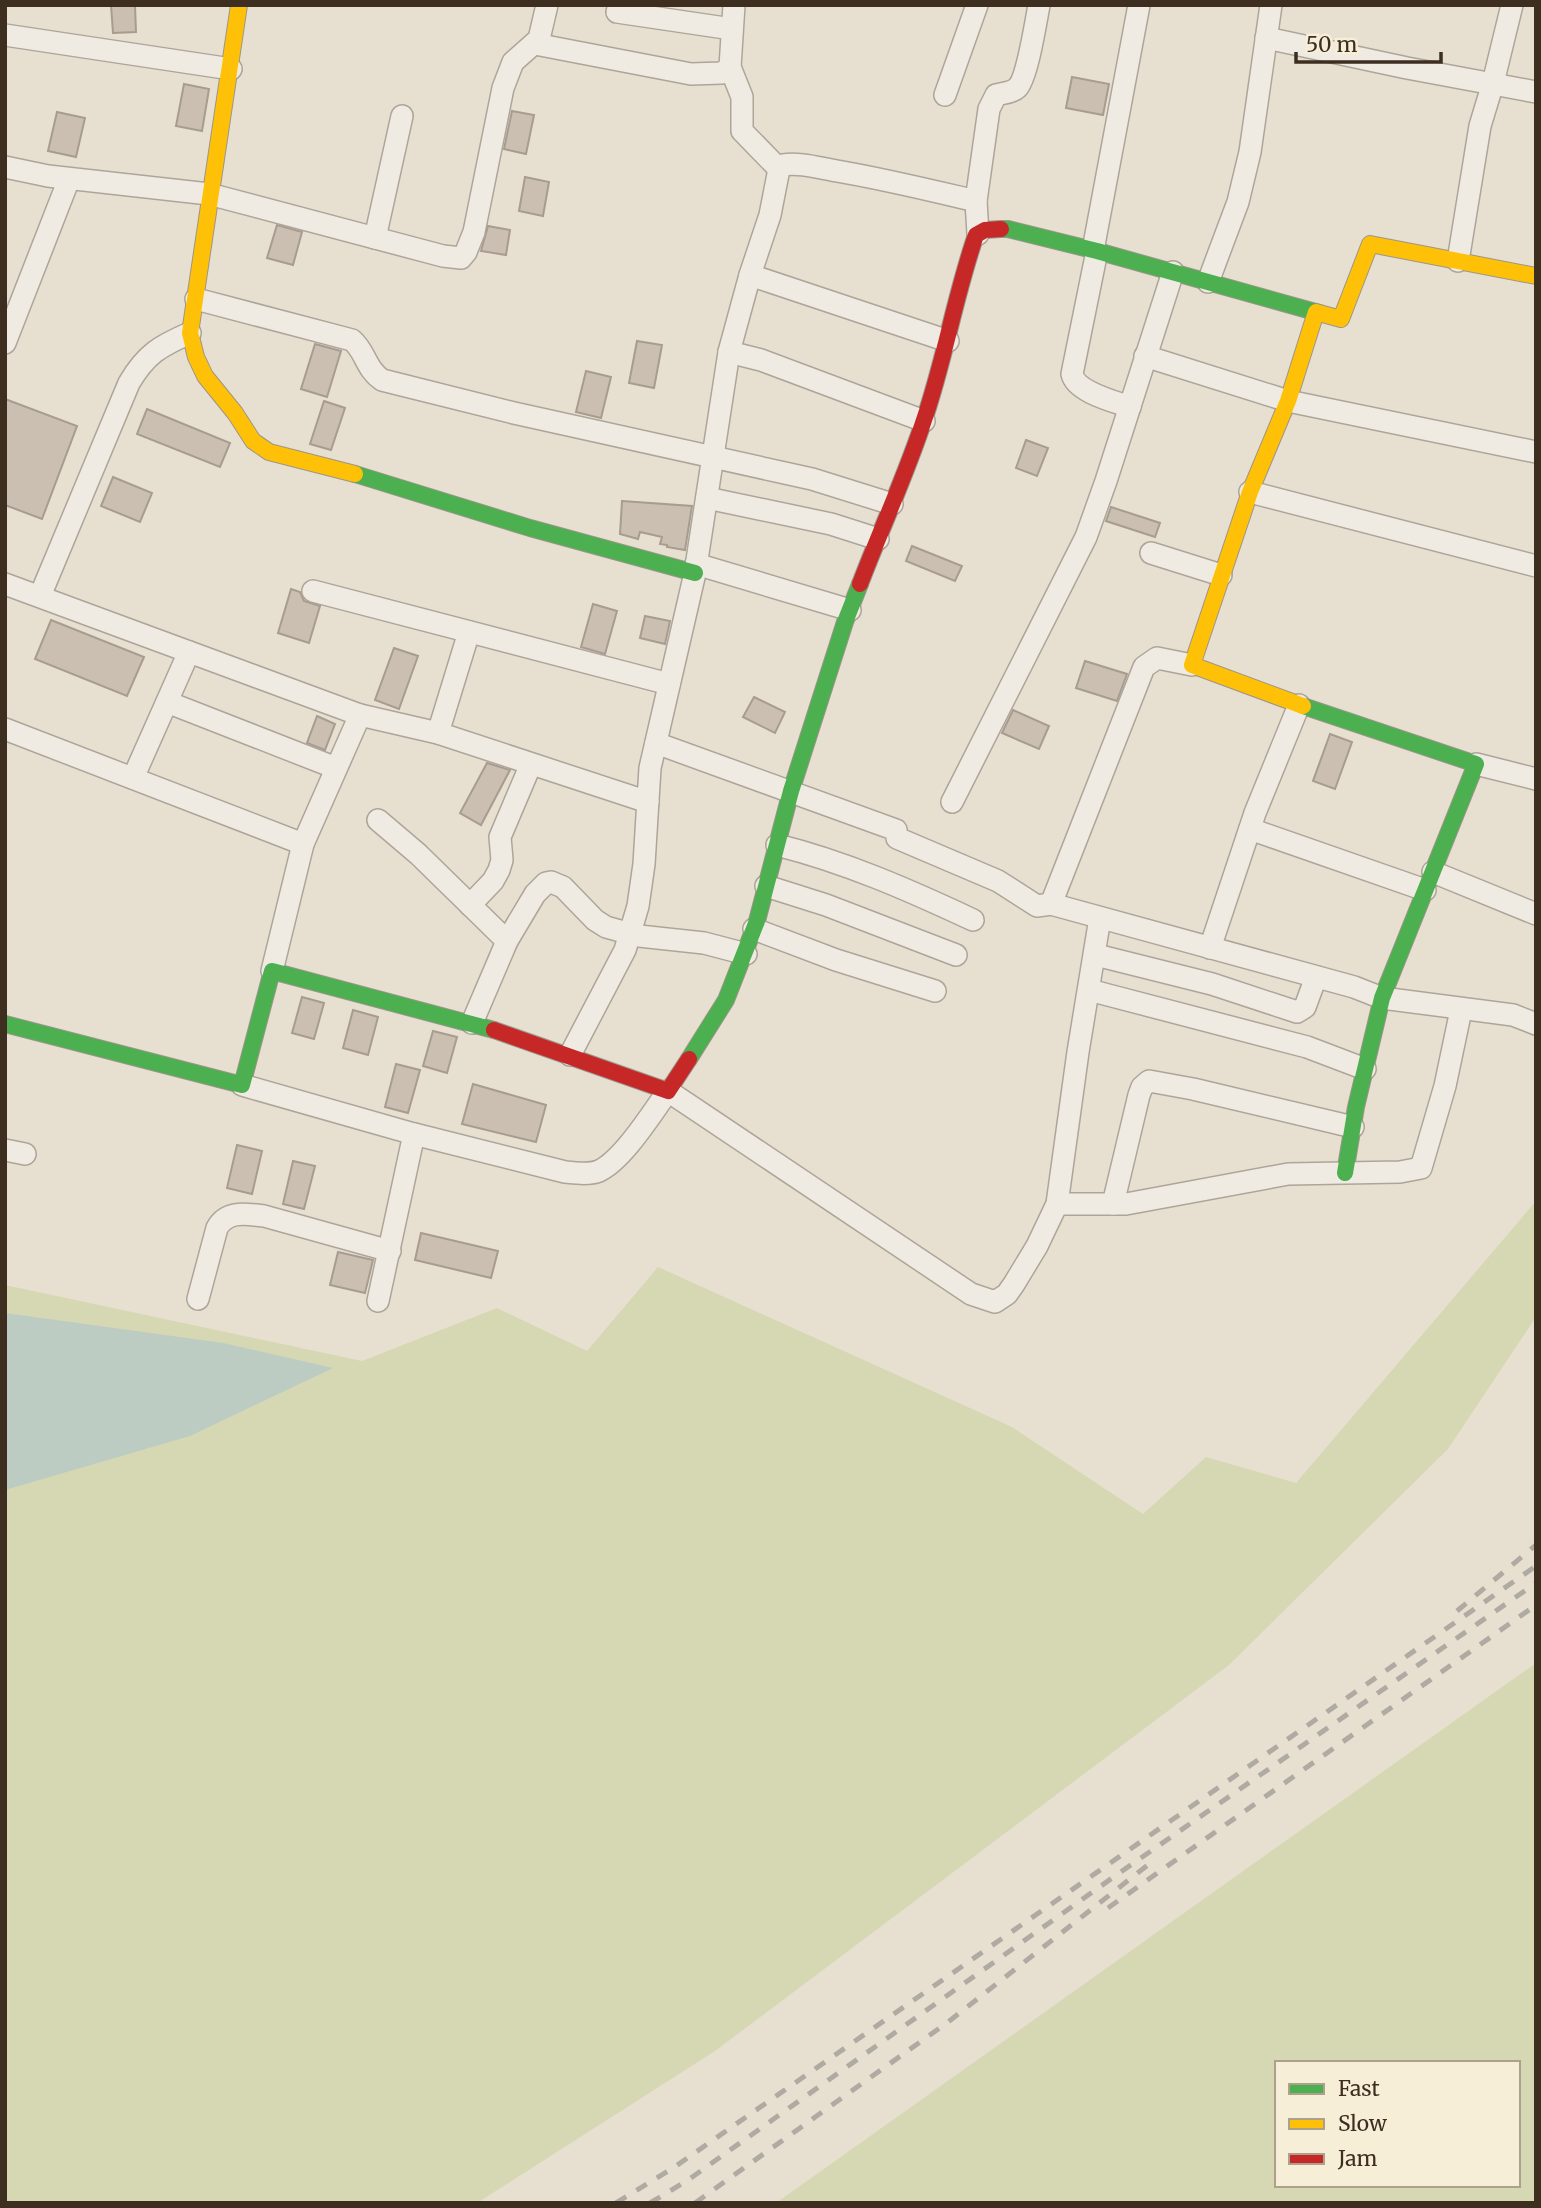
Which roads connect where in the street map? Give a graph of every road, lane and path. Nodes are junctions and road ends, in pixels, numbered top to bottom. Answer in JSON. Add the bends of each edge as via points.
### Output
{"nodes":[{"id":1,"x":239,"y":5,"type":"edge"},
{"id":2,"x":547,"y":5,"type":"edge"},
{"id":3,"x":734,"y":5,"type":"edge"},
{"id":4,"x":976,"y":5,"type":"edge"},
{"id":5,"x":1039,"y":5,"type":"edge"},
{"id":6,"x":1139,"y":5,"type":"edge"},
{"id":7,"x":1271,"y":5,"type":"edge"},
{"id":8,"x":1512,"y":5,"type":"edge"},
{"id":9,"x":617,"y":12,"type":"dead end"},
{"id":10,"x":732,"y":29,"type":"junction"},
{"id":11,"x":5,"y":35,"type":"edge"},
{"id":12,"x":1266,"y":38,"type":"junction"},
{"id":13,"x":535,"y":44,"type":"junction"},
{"id":14,"x":730,"y":67,"type":"junction"},
{"id":15,"x":231,"y":69,"type":"junction"},
{"id":16,"x":1493,"y":83,"type":"junction"},
{"id":17,"x":1536,"y":92,"type":"edge"},
{"id":18,"x":945,"y":95,"type":"dead end"},
{"id":19,"x":402,"y":116,"type":"dead end"},
{"id":20,"x":5,"y":167,"type":"edge"},
{"id":21,"x":779,"y":169,"type":"junction"},
{"id":22,"x":69,"y":179,"type":"junction"},
{"id":23,"x":209,"y":194,"type":"junction"},
{"id":24,"x":975,"y":201,"type":"junction"},
{"id":25,"x":978,"y":234,"type":"junction"},
{"id":26,"x":375,"y":239,"type":"junction"},
{"id":27,"x":1095,"y":250,"type":"junction"},
{"id":28,"x":1458,"y":261,"type":"junction"},
{"id":29,"x":1173,"y":272,"type":"junction"},
{"id":30,"x":750,"y":275,"type":"junction"},
{"id":31,"x":1536,"y":276,"type":"edge"},
{"id":32,"x":1208,"y":282,"type":"junction"},
{"id":33,"x":195,"y":299,"type":"junction"},
{"id":34,"x":1316,"y":312,"type":"junction"},
{"id":35,"x":190,"y":333,"type":"junction"},
{"id":36,"x":948,"y":341,"type":"junction"},
{"id":37,"x":5,"y":343,"type":"edge"},
{"id":38,"x":729,"y":352,"type":"junction"},
{"id":39,"x":1145,"y":356,"type":"junction"},
{"id":40,"x":1289,"y":401,"type":"junction"},
{"id":41,"x":1130,"y":407,"type":"junction"},
{"id":42,"x":925,"y":421,"type":"junction"},
{"id":43,"x":1536,"y":452,"type":"edge"},
{"id":44,"x":714,"y":457,"type":"junction"},
{"id":45,"x":1250,"y":492,"type":"junction"},
{"id":46,"x":707,"y":498,"type":"junction"},
{"id":47,"x":892,"y":504,"type":"junction"},
{"id":48,"x":878,"y":538,"type":"junction"},
{"id":49,"x":1151,"y":553,"type":"dead end"},
{"id":50,"x":1536,"y":566,"type":"edge"},
{"id":51,"x":696,"y":569,"type":"junction"},
{"id":52,"x":1221,"y":575,"type":"junction"},
{"id":53,"x":5,"y":584,"type":"edge"},
{"id":54,"x":313,"y":591,"type":"dead end"},
{"id":55,"x":40,"y":596,"type":"junction"},
{"id":56,"x":850,"y":610,"type":"junction"},
{"id":57,"x":470,"y":632,"type":"junction"},
{"id":58,"x":189,"y":652,"type":"junction"},
{"id":59,"x":1192,"y":665,"type":"junction"},
{"id":60,"x":669,"y":684,"type":"junction"},
{"id":61,"x":167,"y":702,"type":"junction"},
{"id":62,"x":1299,"y":705,"type":"junction"},
{"id":63,"x":360,"y":715,"type":"junction"},
{"id":64,"x":5,"y":729,"type":"edge"},
{"id":65,"x":438,"y":733,"type":"junction"},
{"id":66,"x":656,"y":743,"type":"junction"},
{"id":67,"x":531,"y":764,"type":"junction"},
{"id":68,"x":1476,"y":764,"type":"junction"},
{"id":69,"x":336,"y":768,"type":"junction"},
{"id":70,"x":133,"y":778,"type":"junction"},
{"id":71,"x":1536,"y":779,"type":"edge"},
{"id":72,"x":791,"y":791,"type":"junction"},
{"id":73,"x":648,"y":802,"type":"junction"},
{"id":74,"x":952,"y":802,"type":"dead end"},
{"id":75,"x":377,"y":820,"type":"dead end"},
{"id":76,"x":1250,"y":829,"type":"junction"},
{"id":77,"x":303,"y":844,"type":"junction"},
{"id":78,"x":777,"y":845,"type":"junction"},
{"id":79,"x":1429,"y":881,"type":"junction"},
{"id":80,"x":766,"y":886,"type":"junction"},
{"id":81,"x":1051,"y":904,"type":"junction"},
{"id":82,"x":470,"y":905,"type":"junction"},
{"id":83,"x":1536,"y":914,"type":"edge"},
{"id":84,"x":1100,"y":918,"type":"junction"},
{"id":85,"x":973,"y":920,"type":"dead end"},
{"id":86,"x":754,"y":929,"type":"junction"},
{"id":87,"x":631,"y":935,"type":"junction"},
{"id":88,"x":507,"y":941,"type":"junction"},
{"id":89,"x":1210,"y":948,"type":"junction"},
{"id":90,"x":746,"y":954,"type":"junction"},
{"id":91,"x":956,"y":955,"type":"dead end"},
{"id":92,"x":1096,"y":955,"type":"junction"},
{"id":93,"x":272,"y":971,"type":"junction"},
{"id":94,"x":1316,"y":977,"type":"junction"},
{"id":95,"x":1089,"y":990,"type":"junction"},
{"id":96,"x":935,"y":991,"type":"dead end"},
{"id":97,"x":1382,"y":998,"type":"junction"},
{"id":98,"x":1461,"y":1010,"type":"junction"},
{"id":99,"x":472,"y":1023,"type":"junction"},
{"id":100,"x":5,"y":1024,"type":"edge"},
{"id":101,"x":1536,"y":1024,"type":"edge"},
{"id":102,"x":570,"y":1055,"type":"junction"},
{"id":103,"x":1365,"y":1069,"type":"junction"},
{"id":104,"x":242,"y":1085,"type":"junction"},
{"id":105,"x":668,"y":1091,"type":"junction"},
{"id":106,"x":1353,"y":1127,"type":"junction"},
{"id":107,"x":414,"y":1134,"type":"junction"},
{"id":108,"x":1345,"y":1173,"type":"junction"},
{"id":109,"x":1057,"y":1204,"type":"junction"},
{"id":110,"x":1113,"y":1204,"type":"junction"},
{"id":111,"x":390,"y":1251,"type":"junction"},
{"id":112,"x":198,"y":1299,"type":"dead end"},
{"id":113,"x":377,"y":1301,"type":"dead end"}],
"edges":[{"from":1,"to":15,"type":"street"},
{"from":2,"to":13,"type":"street","via":[[543,30]]},
{"from":3,"to":10,"type":"street"},
{"from":4,"to":18,"type":"street"},
{"from":5,"to":24,"type":"street","via":[[1020,86],[996,95],[989,109]]},
{"from":6,"to":27,"type":"street"},
{"from":7,"to":12,"type":"street"},
{"from":8,"to":16,"type":"street"},
{"from":9,"to":10,"type":"street"},
{"from":10,"to":14,"type":"street"},
{"from":11,"to":15,"type":"street"},
{"from":12,"to":16,"type":"street"},
{"from":12,"to":32,"type":"street","via":[[1250,152],[1238,202]]},
{"from":13,"to":14,"type":"street","via":[[691,74],[713,75]]},
{"from":13,"to":26,"type":"street","via":[[513,62],[503,88],[466,252],[453,258]]},
{"from":14,"to":21,"type":"street","via":[[742,97],[742,131]]},
{"from":15,"to":23,"type":"street"},
{"from":16,"to":17,"type":"street"},
{"from":16,"to":28,"type":"street","via":[[1480,126]]},
{"from":19,"to":26,"type":"street"},
{"from":20,"to":22,"type":"street"},
{"from":21,"to":24,"type":"street","via":[[790,163],[805,165]]},
{"from":21,"to":30,"type":"street"},
{"from":22,"to":23,"type":"street"},
{"from":22,"to":37,"type":"street"},
{"from":23,"to":26,"type":"street"},
{"from":23,"to":33,"type":"street"},
{"from":24,"to":25,"type":"street"},
{"from":25,"to":27,"type":"street","via":[[1008,229]]},
{"from":25,"to":36,"type":"street","via":[[971,244]]},
{"from":27,"to":29,"type":"street"},
{"from":27,"to":41,"type":"street","via":[[1073,379],[1081,388]]},
{"from":28,"to":31,"type":"street"},
{"from":28,"to":34,"type":"street","via":[[1370,244],[1341,319]]},
{"from":29,"to":32,"type":"street"},
{"from":29,"to":39,"type":"street"},
{"from":30,"to":36,"type":"street"},
{"from":30,"to":38,"type":"street"},
{"from":32,"to":34,"type":"street"},
{"from":33,"to":35,"type":"street"},
{"from":33,"to":44,"type":"street","via":[[352,340],[382,380]]},
{"from":34,"to":40,"type":"street"},
{"from":35,"to":51,"type":"street","via":[[205,376],[236,412],[253,441],[269,452],[530,528]]},
{"from":35,"to":55,"type":"street","via":[[145,358],[129,383]]},
{"from":36,"to":42,"type":"street"},
{"from":38,"to":42,"type":"street"},
{"from":38,"to":44,"type":"street"},
{"from":39,"to":40,"type":"street"},
{"from":39,"to":41,"type":"street"},
{"from":40,"to":43,"type":"street"},
{"from":40,"to":45,"type":"street"},
{"from":41,"to":74,"type":"street","via":[[1086,537]]},
{"from":42,"to":47,"type":"street"},
{"from":44,"to":46,"type":"street"},
{"from":44,"to":47,"type":"street","via":[[812,479]]},
{"from":45,"to":50,"type":"street"},
{"from":45,"to":52,"type":"street"},
{"from":46,"to":48,"type":"street"},
{"from":46,"to":51,"type":"street"},
{"from":47,"to":48,"type":"street"},
{"from":48,"to":56,"type":"street"},
{"from":49,"to":52,"type":"street"},
{"from":51,"to":56,"type":"street"},
{"from":51,"to":60,"type":"street"},
{"from":52,"to":59,"type":"street"},
{"from":53,"to":55,"type":"street"},
{"from":54,"to":57,"type":"street"},
{"from":55,"to":58,"type":"street"},
{"from":56,"to":72,"type":"street"},
{"from":57,"to":60,"type":"street"},
{"from":57,"to":65,"type":"street"},
{"from":58,"to":61,"type":"street"},
{"from":58,"to":63,"type":"street"},
{"from":59,"to":62,"type":"street"},
{"from":59,"to":81,"type":"street","via":[[1157,658],[1144,667]]},
{"from":60,"to":66,"type":"street"},
{"from":61,"to":69,"type":"street"},
{"from":61,"to":70,"type":"street"},
{"from":62,"to":68,"type":"street"},
{"from":62,"to":76,"type":"street"},
{"from":63,"to":65,"type":"street"},
{"from":63,"to":69,"type":"street"},
{"from":64,"to":70,"type":"street"},
{"from":65,"to":67,"type":"street"},
{"from":66,"to":72,"type":"street"},
{"from":66,"to":73,"type":"street"},
{"from":67,"to":73,"type":"street"},
{"from":67,"to":82,"type":"street","via":[[500,837],[499,870]]},
{"from":68,"to":71,"type":"street"},
{"from":68,"to":79,"type":"street"},
{"from":69,"to":77,"type":"street"},
{"from":70,"to":77,"type":"street"},
{"from":72,"to":78,"type":"street"},
{"from":72,"to":81,"type":"street","via":[[896,830],[897,838],[998,881],[1037,906]]},
{"from":73,"to":87,"type":"street","via":[[644,864]]},
{"from":75,"to":82,"type":"street"},
{"from":76,"to":79,"type":"street"},
{"from":76,"to":89,"type":"street"},
{"from":77,"to":93,"type":"street"},
{"from":78,"to":80,"type":"street"},
{"from":78,"to":85,"type":"street","via":[[824,857]]},
{"from":79,"to":83,"type":"street"},
{"from":79,"to":97,"type":"street"},
{"from":80,"to":86,"type":"street"},
{"from":80,"to":91,"type":"street"},
{"from":81,"to":84,"type":"street"},
{"from":82,"to":88,"type":"street"},
{"from":84,"to":89,"type":"street"},
{"from":84,"to":92,"type":"street"},
{"from":86,"to":90,"type":"street"},
{"from":86,"to":96,"type":"street"},
{"from":87,"to":88,"type":"street","via":[[595,920],[563,887],[551,882],[535,894]]},
{"from":87,"to":90,"type":"street","via":[[704,943]]},
{"from":87,"to":102,"type":"street"},
{"from":88,"to":99,"type":"street"},
{"from":89,"to":94,"type":"street"},
{"from":90,"to":105,"type":"street","via":[[726,1000]]},
{"from":92,"to":94,"type":"street","via":[[1212,984],[1297,1012],[1305,1007]]},
{"from":92,"to":95,"type":"street"},
{"from":93,"to":99,"type":"street"},
{"from":93,"to":104,"type":"street"},
{"from":94,"to":97,"type":"street"},
{"from":95,"to":103,"type":"street","via":[[1307,1047]]},
{"from":95,"to":109,"type":"street"},
{"from":97,"to":98,"type":"street"},
{"from":97,"to":103,"type":"street"},
{"from":98,"to":101,"type":"street","via":[[1513,1015]]},
{"from":98,"to":108,"type":"street","via":[[1421,1168]]},
{"from":99,"to":102,"type":"street"},
{"from":100,"to":104,"type":"street"},
{"from":102,"to":105,"type":"street"},
{"from":103,"to":106,"type":"street"},
{"from":104,"to":107,"type":"street"},
{"from":105,"to":107,"type":"street","via":[[624,1150],[598,1171],[565,1172]]},
{"from":105,"to":109,"type":"street","via":[[986,1301],[995,1302],[1007,1294]]},
{"from":106,"to":108,"type":"street"},
{"from":106,"to":110,"type":"street","via":[[1149,1081],[1139,1095]]},
{"from":107,"to":111,"type":"street"},
{"from":108,"to":110,"type":"street","via":[[1288,1174]]},
{"from":109,"to":110,"type":"street"},
{"from":111,"to":112,"type":"street","via":[[264,1216],[230,1215],[217,1228]]},
{"from":111,"to":113,"type":"street"}]}
